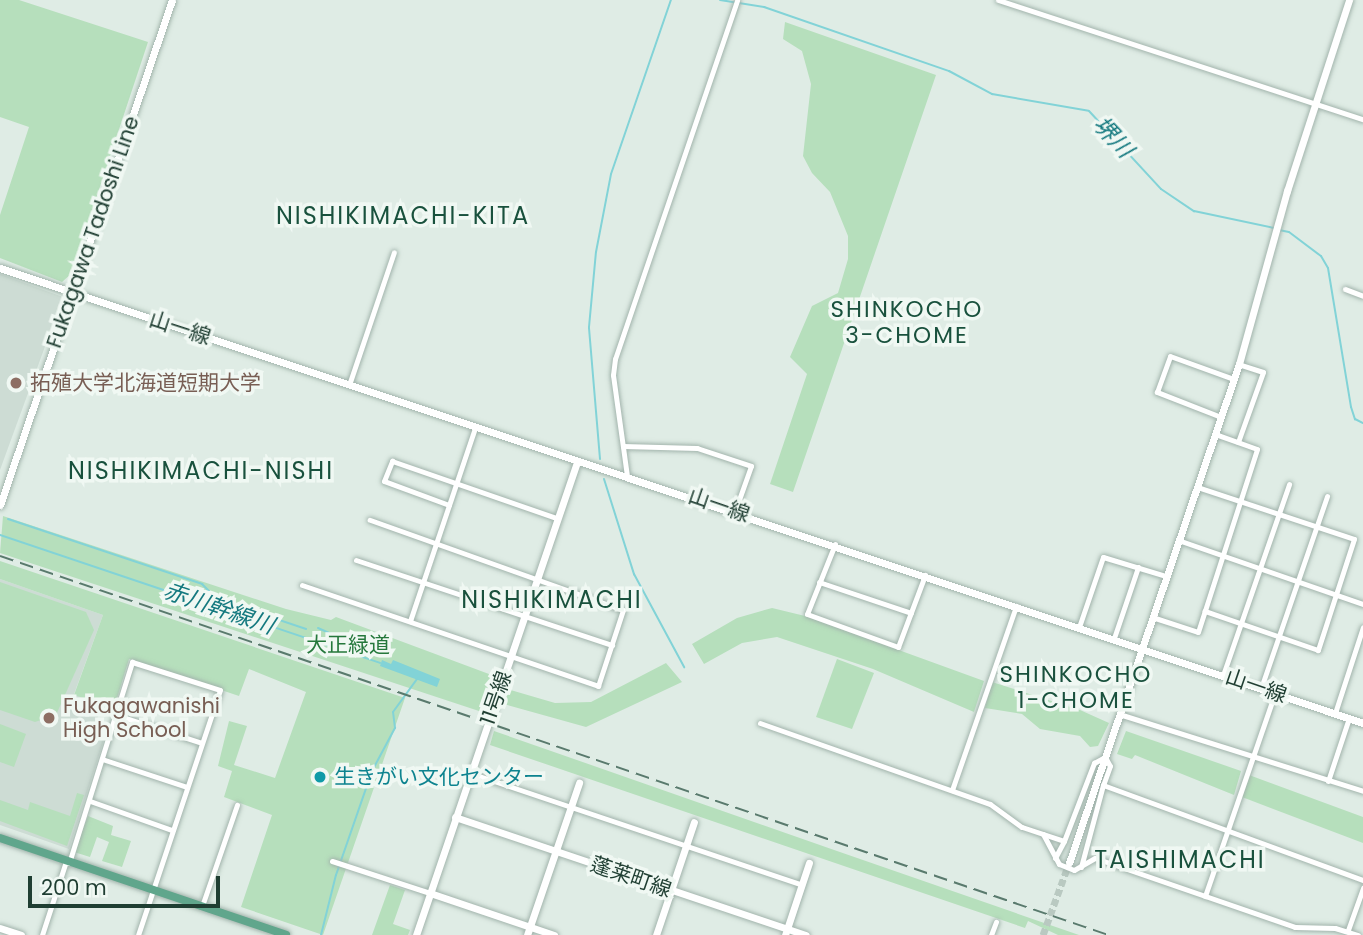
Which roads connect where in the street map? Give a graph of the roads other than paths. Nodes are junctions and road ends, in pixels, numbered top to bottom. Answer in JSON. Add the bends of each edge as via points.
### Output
{"nodes":[{"id":1,"x":172,"y":0,"type":"edge"},
{"id":2,"x":998,"y":0,"type":"edge"},
{"id":3,"x":1349,"y":0,"type":"edge"},
{"id":4,"x":736,"y":3,"type":"edge"},
{"id":5,"x":1314,"y":103,"type":"junction"},
{"id":6,"x":1363,"y":119,"type":"edge"},
{"id":7,"x":394,"y":252,"type":"dead end"},
{"id":8,"x":0,"y":268,"type":"edge"},
{"id":9,"x":1345,"y":289,"type":"dead end"},
{"id":10,"x":73,"y":292,"type":"junction"},
{"id":11,"x":1363,"y":296,"type":"edge"},
{"id":12,"x":1239,"y":364,"type":"junction"},
{"id":13,"x":1234,"y":379,"type":"junction"},
{"id":14,"x":349,"y":385,"type":"junction"},
{"id":15,"x":1221,"y":417,"type":"junction"},
{"id":16,"x":475,"y":428,"type":"junction"},
{"id":17,"x":1215,"y":434,"type":"junction"},
{"id":18,"x":1238,"y":442,"type":"junction"},
{"id":19,"x":623,"y":446,"type":"junction"},
{"id":20,"x":576,"y":462,"type":"junction"},
{"id":21,"x":627,"y":476,"type":"junction"},
{"id":22,"x":456,"y":484,"type":"junction"},
{"id":23,"x":1289,"y":484,"type":"dead end"},
{"id":24,"x":1197,"y":487,"type":"junction"},
{"id":25,"x":1327,"y":496,"type":"dead end"},
{"id":26,"x":1238,"y":501,"type":"junction"},
{"id":27,"x":0,"y":505,"type":"edge"},
{"id":28,"x":449,"y":505,"type":"junction"},
{"id":29,"x":735,"y":511,"type":"junction"},
{"id":30,"x":1278,"y":514,"type":"junction"},
{"id":31,"x":557,"y":518,"type":"junction"},
{"id":32,"x":370,"y":520,"type":"dead end"},
{"id":33,"x":1317,"y":527,"type":"junction"},
{"id":34,"x":1178,"y":540,"type":"junction"},
{"id":35,"x":436,"y":544,"type":"junction"},
{"id":36,"x":835,"y":544,"type":"junction"},
{"id":37,"x":1221,"y":555,"type":"junction"},
{"id":38,"x":356,"y":560,"type":"dead end"},
{"id":39,"x":1138,"y":567,"type":"junction"},
{"id":40,"x":1259,"y":569,"type":"junction"},
{"id":41,"x":925,"y":575,"type":"junction"},
{"id":42,"x":1166,"y":576,"type":"junction"},
{"id":43,"x":536,"y":579,"type":"junction"},
{"id":44,"x":423,"y":582,"type":"junction"},
{"id":45,"x":819,"y":582,"type":"junction"},
{"id":46,"x":1298,"y":582,"type":"junction"},
{"id":47,"x":302,"y":585,"type":"dead end"},
{"id":48,"x":1336,"y":594,"type":"junction"},
{"id":49,"x":1363,"y":604,"type":"edge"},
{"id":50,"x":1016,"y":606,"type":"junction"},
{"id":51,"x":1205,"y":611,"type":"junction"},
{"id":52,"x":911,"y":613,"type":"junction"},
{"id":53,"x":523,"y":617,"type":"junction"},
{"id":54,"x":1152,"y":617,"type":"junction"},
{"id":55,"x":410,"y":621,"type":"junction"},
{"id":56,"x":1240,"y":624,"type":"junction"},
{"id":57,"x":1079,"y":627,"type":"junction"},
{"id":58,"x":1363,"y":628,"type":"edge"},
{"id":59,"x":1279,"y":636,"type":"junction"},
{"id":60,"x":1114,"y":639,"type":"junction"},
{"id":61,"x":612,"y":645,"type":"junction"},
{"id":62,"x":1141,"y":648,"type":"junction"},
{"id":63,"x":510,"y":656,"type":"junction"},
{"id":64,"x":1223,"y":675,"type":"junction"},
{"id":65,"x":1261,"y":688,"type":"junction"},
{"id":66,"x":1275,"y":693,"type":"junction"},
{"id":67,"x":1335,"y":713,"type":"junction"},
{"id":68,"x":1118,"y":714,"type":"junction"},
{"id":69,"x":116,"y":715,"type":"junction"},
{"id":70,"x":1349,"y":718,"type":"junction"},
{"id":71,"x":760,"y":723,"type":"dead end"},
{"id":72,"x":1363,"y":723,"type":"edge"},
{"id":73,"x":202,"y":743,"type":"junction"},
{"id":74,"x":1105,"y":757,"type":"junction"},
{"id":75,"x":1252,"y":757,"type":"junction"},
{"id":76,"x":102,"y":759,"type":"junction"},
{"id":77,"x":470,"y":773,"type":"junction"},
{"id":78,"x":1328,"y":781,"type":"junction"},
{"id":79,"x":579,"y":783,"type":"dead end"},
{"id":80,"x":1103,"y":785,"type":"junction"},
{"id":81,"x":187,"y":787,"type":"junction"},
{"id":82,"x":952,"y":790,"type":"junction"},
{"id":83,"x":1363,"y":791,"type":"edge"},
{"id":84,"x":90,"y":802,"type":"junction"},
{"id":85,"x":237,"y":804,"type":"dead end"},
{"id":86,"x":570,"y":807,"type":"junction"},
{"id":87,"x":456,"y":817,"type":"junction"},
{"id":88,"x":694,"y":822,"type":"dead end"},
{"id":89,"x":172,"y":830,"type":"junction"},
{"id":90,"x":1227,"y":830,"type":"junction"},
{"id":91,"x":1043,"y":834,"type":"junction"},
{"id":92,"x":0,"y":838,"type":"edge"},
{"id":93,"x":1065,"y":841,"type":"junction"},
{"id":94,"x":687,"y":845,"type":"junction"},
{"id":95,"x":556,"y":851,"type":"junction"},
{"id":96,"x":1055,"y":858,"type":"junction"},
{"id":97,"x":332,"y":860,"type":"dead end"},
{"id":98,"x":68,"y":862,"type":"junction"},
{"id":99,"x":809,"y":863,"type":"dead end"},
{"id":100,"x":1069,"y":863,"type":"tunnel mouth"},
{"id":101,"x":1081,"y":867,"type":"junction"},
{"id":102,"x":1363,"y":880,"type":"edge"},
{"id":103,"x":802,"y":885,"type":"junction"},
{"id":104,"x":1363,"y":888,"type":"edge"},
{"id":105,"x":153,"y":890,"type":"junction"},
{"id":106,"x":672,"y":891,"type":"junction"},
{"id":107,"x":430,"y":893,"type":"junction"},
{"id":108,"x":1205,"y":896,"type":"junction"},
{"id":109,"x":202,"y":906,"type":"junction"},
{"id":110,"x":996,"y":922,"type":"dead end"},
{"id":111,"x":0,"y":928,"type":"edge"},
{"id":112,"x":1348,"y":930,"type":"junction"},
{"id":113,"x":529,"y":931,"type":"edge"},
{"id":114,"x":786,"y":932,"type":"edge"},
{"id":115,"x":21,"y":935,"type":"edge"},
{"id":116,"x":42,"y":935,"type":"edge"},
{"id":117,"x":138,"y":935,"type":"edge"},
{"id":118,"x":286,"y":935,"type":"edge"},
{"id":119,"x":416,"y":935,"type":"edge"},
{"id":120,"x":554,"y":935,"type":"edge"},
{"id":121,"x":656,"y":935,"type":"edge"},
{"id":122,"x":806,"y":935,"type":"edge"},
{"id":123,"x":991,"y":935,"type":"edge"},
{"id":124,"x":1358,"y":935,"type":"edge"}],
"edges":[{"from":1,"to":10,"type":"street","name":"Fukagawa Tadoshi Line"},
{"from":2,"to":5,"type":"street"},
{"from":3,"to":5,"type":"street"},
{"from":4,"to":19,"type":"street","via":[[615,359]]},
{"from":5,"to":6,"type":"street"},
{"from":5,"to":12,"type":"street"},
{"from":7,"to":14,"type":"street"},
{"from":8,"to":10,"type":"street","name":"山一線"},
{"from":9,"to":11,"type":"street"},
{"from":10,"to":14,"type":"street","name":"山一線"},
{"from":10,"to":27,"type":"street","name":"Fukagawa Tadoshi Line"},
{"from":12,"to":13,"type":"street"},
{"from":12,"to":18,"type":"street","via":[[1263,372]]},
{"from":13,"to":15,"type":"street"},
{"from":13,"to":15,"type":"street","via":[[1170,356],[1157,392]]},
{"from":14,"to":16,"type":"street","name":"山一線"},
{"from":15,"to":17,"type":"street"},
{"from":16,"to":20,"type":"street","name":"山一線"},
{"from":16,"to":22,"type":"street"},
{"from":17,"to":18,"type":"street"},
{"from":17,"to":24,"type":"street"},
{"from":18,"to":26,"type":"street","via":[[1257,449]]},
{"from":19,"to":21,"type":"street"},
{"from":19,"to":29,"type":"street","via":[[697,448],[751,466]]},
{"from":20,"to":21,"type":"street","name":"山一線"},
{"from":20,"to":31,"type":"street","name":"11号線"},
{"from":21,"to":29,"type":"street","name":"山一線"},
{"from":22,"to":28,"type":"street"},
{"from":22,"to":28,"type":"street","via":[[393,461],[384,481]]},
{"from":22,"to":31,"type":"street"},
{"from":23,"to":30,"type":"street"},
{"from":24,"to":26,"type":"street"},
{"from":24,"to":34,"type":"street"},
{"from":25,"to":33,"type":"street"},
{"from":26,"to":30,"type":"street"},
{"from":26,"to":37,"type":"street"},
{"from":28,"to":35,"type":"street"},
{"from":29,"to":36,"type":"street","name":"山一線"},
{"from":30,"to":33,"type":"street"},
{"from":30,"to":40,"type":"street"},
{"from":31,"to":43,"type":"street","name":"11号線"},
{"from":32,"to":35,"type":"street"},
{"from":33,"to":46,"type":"street"},
{"from":33,"to":48,"type":"street","via":[[1354,539]]},
{"from":34,"to":37,"type":"street"},
{"from":34,"to":42,"type":"street"},
{"from":35,"to":43,"type":"street"},
{"from":35,"to":44,"type":"street"},
{"from":36,"to":41,"type":"street","name":"山一線"},
{"from":36,"to":45,"type":"street"},
{"from":37,"to":40,"type":"street"},
{"from":37,"to":51,"type":"street"},
{"from":38,"to":44,"type":"street"},
{"from":39,"to":42,"type":"street"},
{"from":39,"to":57,"type":"street","via":[[1103,557]]},
{"from":39,"to":60,"type":"street"},
{"from":40,"to":46,"type":"street"},
{"from":40,"to":56,"type":"street"},
{"from":41,"to":50,"type":"street","name":"山一線"},
{"from":41,"to":52,"type":"street"},
{"from":42,"to":54,"type":"street"},
{"from":43,"to":53,"type":"street","name":"11号線"},
{"from":43,"to":61,"type":"street","via":[[623,610]]},
{"from":44,"to":53,"type":"street"},
{"from":44,"to":55,"type":"street"},
{"from":45,"to":52,"type":"street"},
{"from":45,"to":52,"type":"street","via":[[807,614],[898,647]]},
{"from":46,"to":48,"type":"street"},
{"from":46,"to":59,"type":"street"},
{"from":47,"to":55,"type":"street"},
{"from":48,"to":49,"type":"street"},
{"from":48,"to":59,"type":"street","via":[[1318,650]]},
{"from":50,"to":57,"type":"street","name":"山一線"},
{"from":50,"to":82,"type":"street"},
{"from":51,"to":54,"type":"street","via":[[1198,632]]},
{"from":51,"to":56,"type":"street"},
{"from":53,"to":61,"type":"street"},
{"from":53,"to":63,"type":"street","name":"11号線"},
{"from":54,"to":62,"type":"street"},
{"from":55,"to":63,"type":"street"},
{"from":56,"to":59,"type":"street"},
{"from":56,"to":64,"type":"street"},
{"from":57,"to":60,"type":"street","name":"山一線"},
{"from":58,"to":67,"type":"street"},
{"from":59,"to":65,"type":"street"},
{"from":60,"to":62,"type":"street","name":"山一線"},
{"from":61,"to":63,"type":"street","via":[[598,686]]},
{"from":62,"to":64,"type":"street","name":"山一線"},
{"from":62,"to":68,"type":"street"},
{"from":63,"to":77,"type":"street","name":"11号線"},
{"from":64,"to":65,"type":"street","name":"山一線"},
{"from":65,"to":66,"type":"street","name":"山一線"},
{"from":66,"to":67,"type":"street","name":"山一線"},
{"from":66,"to":75,"type":"street"},
{"from":67,"to":70,"type":"street","name":"山一線"},
{"from":68,"to":74,"type":"street"},
{"from":68,"to":75,"type":"street"},
{"from":69,"to":73,"type":"street"},
{"from":69,"to":73,"type":"street","via":[[132,662],[220,690]]},
{"from":69,"to":76,"type":"street"},
{"from":70,"to":72,"type":"street","name":"山一線"},
{"from":70,"to":78,"type":"street"},
{"from":71,"to":82,"type":"street"},
{"from":73,"to":81,"type":"street"},
{"from":74,"to":80,"type":"street","via":[[1110,766]]},
{"from":74,"to":93,"type":"street","via":[[1094,762]]},
{"from":74,"to":100,"type":"street"},
{"from":75,"to":78,"type":"street"},
{"from":75,"to":90,"type":"street"},
{"from":76,"to":81,"type":"street"},
{"from":76,"to":84,"type":"street"},
{"from":77,"to":86,"type":"street"},
{"from":77,"to":87,"type":"street","name":"11号線"},
{"from":78,"to":83,"type":"street"},
{"from":79,"to":86,"type":"street"},
{"from":80,"to":90,"type":"street"},
{"from":80,"to":101,"type":"street"},
{"from":81,"to":89,"type":"street"},
{"from":82,"to":91,"type":"street","via":[[989,804],[1013,822]]},
{"from":84,"to":89,"type":"street"},
{"from":84,"to":98,"type":"street"},
{"from":85,"to":109,"type":"street"},
{"from":86,"to":94,"type":"street"},
{"from":86,"to":95,"type":"street"},
{"from":87,"to":95,"type":"street","name":"蓬莱町線"},
{"from":87,"to":107,"type":"street","name":"11号線"},
{"from":88,"to":94,"type":"street"},
{"from":89,"to":105,"type":"street"},
{"from":90,"to":102,"type":"street"},
{"from":90,"to":108,"type":"street"},
{"from":91,"to":93,"type":"street"},
{"from":91,"to":96,"type":"street"},
{"from":92,"to":98,"type":"main road"},
{"from":93,"to":96,"type":"street"},
{"from":94,"to":103,"type":"street"},
{"from":94,"to":106,"type":"street"},
{"from":95,"to":106,"type":"street","name":"蓬莱町線"},
{"from":95,"to":113,"type":"street"},
{"from":96,"to":101,"type":"street","via":[[1067,867]]},
{"from":97,"to":107,"type":"street"},
{"from":98,"to":105,"type":"main road"},
{"from":98,"to":116,"type":"street"},
{"from":99,"to":103,"type":"street"},
{"from":101,"to":108,"type":"street","via":[[1095,858]]},
{"from":103,"to":114,"type":"street"},
{"from":104,"to":112,"type":"street"},
{"from":105,"to":109,"type":"main road"},
{"from":105,"to":117,"type":"street"},
{"from":106,"to":114,"type":"street","name":"蓬莱町線"},
{"from":106,"to":121,"type":"street"},
{"from":107,"to":113,"type":"street"},
{"from":107,"to":119,"type":"street","name":"11号線"},
{"from":108,"to":112,"type":"street","via":[[1295,927]]},
{"from":109,"to":118,"type":"main road"},
{"from":110,"to":123,"type":"street"},
{"from":111,"to":115,"type":"street"},
{"from":112,"to":124,"type":"street"},
{"from":113,"to":120,"type":"street"},
{"from":114,"to":122,"type":"street","name":"蓬莱町線"}]}
